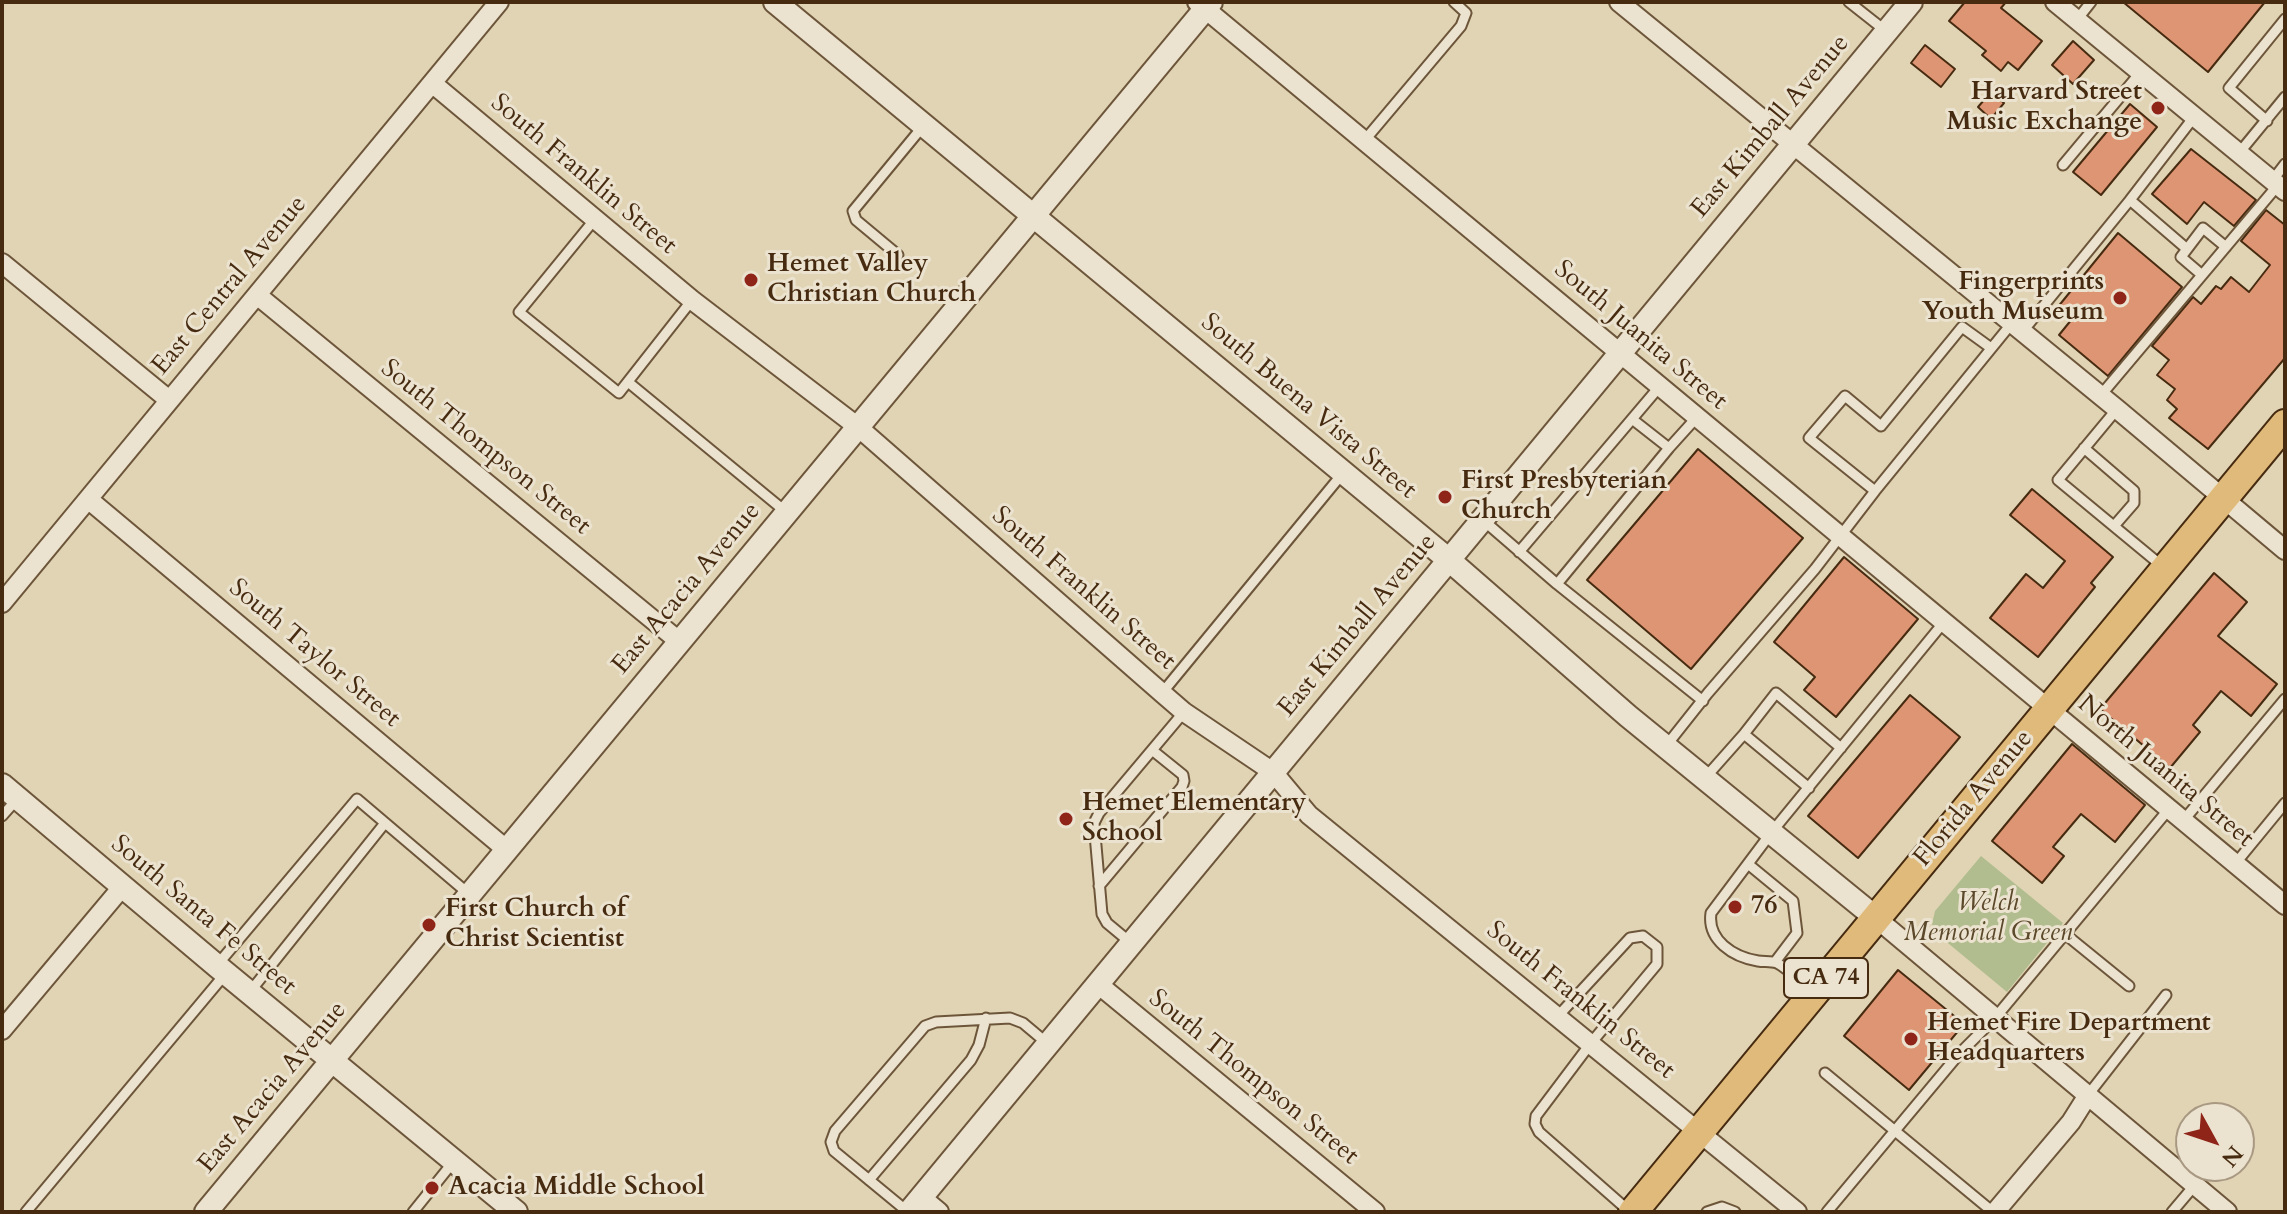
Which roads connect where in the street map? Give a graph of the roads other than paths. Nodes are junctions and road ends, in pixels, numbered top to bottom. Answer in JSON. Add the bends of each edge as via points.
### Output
{"nodes":[{"id":1,"x":499,"y":2,"type":"edge"},
{"id":2,"x":775,"y":2,"type":"edge"},
{"id":3,"x":1454,"y":2,"type":"edge"},
{"id":4,"x":1619,"y":2,"type":"edge"},
{"id":5,"x":1849,"y":2,"type":"edge"},
{"id":6,"x":1911,"y":2,"type":"edge"},
{"id":7,"x":2055,"y":2,"type":"edge"},
{"id":8,"x":2091,"y":2,"type":"edge"},
{"id":9,"x":1205,"y":4,"type":"edge"},
{"id":10,"x":2285,"y":19,"type":"edge"},
{"id":11,"x":2076,"y":21,"type":"junction"},
{"id":12,"x":1887,"y":32,"type":"junction"},
{"id":13,"x":2140,"y":73,"type":"junction"},
{"id":14,"x":432,"y":83,"type":"junction"},
{"id":15,"x":2285,"y":97,"type":"edge"},
{"id":16,"x":2194,"y":117,"type":"junction"},
{"id":17,"x":2267,"y":121,"type":"junction"},
{"id":18,"x":924,"y":125,"type":"junction"},
{"id":19,"x":1364,"y":141,"type":"junction"},
{"id":20,"x":1793,"y":144,"type":"junction"},
{"id":21,"x":2239,"y":153,"type":"junction"},
{"id":22,"x":2285,"y":164,"type":"edge"},
{"id":23,"x":2063,"y":165,"type":"dead end"},
{"id":24,"x":2279,"y":185,"type":"edge"},
{"id":25,"x":2130,"y":200,"type":"junction"},
{"id":26,"x":1034,"y":216,"type":"junction"},
{"id":27,"x":595,"y":219,"type":"junction"},
{"id":28,"x":2226,"y":247,"type":"junction"},
{"id":29,"x":2187,"y":249,"type":"junction"},
{"id":30,"x":898,"y":255,"type":"dead end"},
{"id":31,"x":2,"y":263,"type":"edge"},
{"id":32,"x":2202,"y":275,"type":"junction"},
{"id":33,"x":257,"y":295,"type":"junction"},
{"id":34,"x":692,"y":300,"type":"junction"},
{"id":35,"x":2017,"y":327,"type":"junction"},
{"id":36,"x":1991,"y":348,"type":"junction"},
{"id":37,"x":1620,"y":353,"type":"junction"},
{"id":38,"x":628,"y":382,"type":"junction"},
{"id":39,"x":1660,"y":386,"type":"junction"},
{"id":40,"x":2101,"y":395,"type":"junction"},
{"id":41,"x":169,"y":400,"type":"junction"},
{"id":42,"x":2117,"y":409,"type":"junction"},
{"id":43,"x":1697,"y":417,"type":"junction"},
{"id":44,"x":1632,"y":419,"type":"junction"},
{"id":45,"x":2285,"y":424,"type":"edge"},
{"id":46,"x":858,"y":427,"type":"junction"},
{"id":47,"x":1669,"y":448,"type":"junction"},
{"id":48,"x":2084,"y":448,"type":"junction"},
{"id":49,"x":1343,"y":473,"type":"junction"},
{"id":50,"x":1875,"y":491,"type":"junction"},
{"id":51,"x":88,"y":499,"type":"junction"},
{"id":52,"x":2223,"y":499,"type":"junction"},
{"id":53,"x":787,"y":513,"type":"junction"},
{"id":54,"x":1482,"y":520,"type":"junction"},
{"id":55,"x":2114,"y":526,"type":"junction"},
{"id":56,"x":1841,"y":537,"type":"junction"},
{"id":57,"x":2285,"y":550,"type":"edge"},
{"id":58,"x":1519,"y":552,"type":"junction"},
{"id":59,"x":1449,"y":560,"type":"junction"},
{"id":60,"x":2165,"y":569,"type":"junction"},
{"id":61,"x":1557,"y":584,"type":"junction"},
{"id":62,"x":2,"y":603,"type":"edge"},
{"id":63,"x":1944,"y":622,"type":"junction"},
{"id":64,"x":680,"y":642,"type":"junction"},
{"id":65,"x":1162,"y":693,"type":"junction"},
{"id":66,"x":2285,"y":699,"type":"edge"},
{"id":67,"x":1703,"y":701,"type":"junction"},
{"id":68,"x":2049,"y":709,"type":"junction"},
{"id":69,"x":1184,"y":712,"type":"junction"},
{"id":70,"x":1744,"y":734,"type":"junction"},
{"id":71,"x":1666,"y":746,"type":"junction"},
{"id":72,"x":1841,"y":748,"type":"junction"},
{"id":73,"x":1152,"y":750,"type":"junction"},
{"id":74,"x":1273,"y":772,"type":"junction"},
{"id":75,"x":1705,"y":778,"type":"junction"},
{"id":76,"x":1809,"y":788,"type":"junction"},
{"id":77,"x":10,"y":791,"type":"edge"},
{"id":78,"x":2285,"y":803,"type":"edge"},
{"id":79,"x":2176,"y":815,"type":"junction"},
{"id":80,"x":2,"y":816,"type":"edge"},
{"id":81,"x":385,"y":823,"type":"junction"},
{"id":82,"x":1771,"y":833,"type":"junction"},
{"id":83,"x":507,"y":850,"type":"junction"},
{"id":84,"x":1748,"y":864,"type":"junction"},
{"id":85,"x":2235,"y":864,"type":"junction"},
{"id":86,"x":123,"y":886,"type":"junction"},
{"id":87,"x":1099,"y":886,"type":"junction"},
{"id":88,"x":470,"y":895,"type":"junction"},
{"id":89,"x":2285,"y":905,"type":"edge"},
{"id":90,"x":1876,"y":918,"type":"junction"},
{"id":91,"x":2065,"y":934,"type":"junction"},
{"id":92,"x":1131,"y":943,"type":"junction"},
{"id":93,"x":1775,"y":962,"type":"junction"},
{"id":94,"x":221,"y":970,"type":"junction"},
{"id":95,"x":1098,"y":984,"type":"junction"},
{"id":96,"x":2129,"y":986,"type":"dead end"},
{"id":97,"x":249,"y":993,"type":"junction"},
{"id":98,"x":1814,"y":993,"type":"junction"},
{"id":99,"x":2166,"y":995,"type":"dead end"},
{"id":100,"x":1558,"y":1016,"type":"junction"},
{"id":101,"x":986,"y":1018,"type":"junction"},
{"id":102,"x":1995,"y":1018,"type":"junction"},
{"id":103,"x":2,"y":1030,"type":"edge"},
{"id":104,"x":1591,"y":1043,"type":"junction"},
{"id":105,"x":1048,"y":1044,"type":"junction"},
{"id":106,"x":332,"y":1060,"type":"junction"},
{"id":107,"x":1825,"y":1073,"type":"dead end"},
{"id":108,"x":2088,"y":1095,"type":"junction"},
{"id":109,"x":1894,"y":1130,"type":"junction"},
{"id":110,"x":1700,"y":1131,"type":"junction"},
{"id":111,"x":454,"y":1161,"type":"junction"},
{"id":112,"x":869,"y":1180,"type":"junction"},
{"id":113,"x":2194,"y":1186,"type":"junction"},
{"id":114,"x":912,"y":1207,"type":"edge"},
{"id":115,"x":26,"y":1212,"type":"edge"},
{"id":116,"x":206,"y":1212,"type":"edge"},
{"id":117,"x":413,"y":1212,"type":"edge"},
{"id":118,"x":516,"y":1212,"type":"edge"},
{"id":119,"x":939,"y":1212,"type":"edge"},
{"id":120,"x":1375,"y":1212,"type":"edge"},
{"id":121,"x":1632,"y":1212,"type":"edge"},
{"id":122,"x":1707,"y":1212,"type":"edge"},
{"id":123,"x":1735,"y":1212,"type":"edge"},
{"id":124,"x":1797,"y":1212,"type":"edge"},
{"id":125,"x":1827,"y":1212,"type":"edge"},
{"id":126,"x":1994,"y":1212,"type":"edge"},
{"id":127,"x":2172,"y":1212,"type":"edge"},
{"id":128,"x":2227,"y":1212,"type":"edge"}],
"edges":[{"from":1,"to":14,"type":"street","name":"East Central Avenue"},
{"from":2,"to":18,"type":"street","name":"South Buena Vista Street"},
{"from":3,"to":19,"type":"lane","via":[[1466,13],[1461,26]]},
{"from":4,"to":20,"type":"street"},
{"from":5,"to":12,"type":"lane"},
{"from":6,"to":12,"type":"street","name":"East Kimball Avenue"},
{"from":7,"to":11,"type":"street"},
{"from":8,"to":11,"type":"lane"},
{"from":9,"to":19,"type":"street","name":"South Juanita Street"},
{"from":9,"to":26,"type":"street","name":"East Acacia Avenue"},
{"from":10,"to":17,"type":"lane","via":[[2229,88]]},
{"from":11,"to":13,"type":"street"},
{"from":12,"to":20,"type":"street","name":"East Kimball Avenue"},
{"from":13,"to":16,"type":"street"},
{"from":13,"to":23,"type":"lane"},
{"from":14,"to":27,"type":"street","name":"South Franklin Street"},
{"from":14,"to":33,"type":"street","name":"East Central Avenue"},
{"from":15,"to":17,"type":"lane"},
{"from":16,"to":21,"type":"street"},
{"from":16,"to":25,"type":"lane"},
{"from":17,"to":21,"type":"lane"},
{"from":18,"to":26,"type":"street","name":"South Buena Vista Street"},
{"from":18,"to":30,"type":"lane","via":[[853,211],[856,220]]},
{"from":19,"to":37,"type":"street","name":"South Juanita Street"},
{"from":20,"to":35,"type":"street"},
{"from":20,"to":37,"type":"street","name":"East Kimball Avenue"},
{"from":21,"to":24,"type":"street"},
{"from":22,"to":24,"type":"lane"},
{"from":24,"to":28,"type":"lane"},
{"from":25,"to":29,"type":"lane"},
{"from":25,"to":35,"type":"lane"},
{"from":26,"to":46,"type":"street","name":"East Acacia Avenue"},
{"from":26,"to":49,"type":"street","name":"South Buena Vista Street"},
{"from":27,"to":34,"type":"street","name":"South Franklin Street"},
{"from":27,"to":38,"type":"lane","via":[[519,312],[619,393]]},
{"from":28,"to":29,"type":"lane","via":[[2203,228]]},
{"from":28,"to":32,"type":"lane"},
{"from":29,"to":32,"type":"lane","via":[[2181,257]]},
{"from":31,"to":41,"type":"street"},
{"from":32,"to":40,"type":"lane"},
{"from":33,"to":41,"type":"street","name":"East Central Avenue"},
{"from":33,"to":64,"type":"street","name":"South Thompson Street"},
{"from":34,"to":38,"type":"lane"},
{"from":34,"to":46,"type":"street","name":"South Franklin Street"},
{"from":35,"to":36,"type":"lane"},
{"from":35,"to":40,"type":"street"},
{"from":36,"to":50,"type":"lane"},
{"from":36,"to":50,"type":"lane","via":[[1962,327],[1881,426],[1845,396],[1809,438]]},
{"from":37,"to":39,"type":"street","name":"South Juanita Street"},
{"from":37,"to":54,"type":"street","name":"East Kimball Avenue"},
{"from":38,"to":53,"type":"lane"},
{"from":39,"to":43,"type":"street","name":"South Juanita Street"},
{"from":39,"to":44,"type":"lane"},
{"from":40,"to":42,"type":"street"},
{"from":41,"to":51,"type":"street","name":"East Central Avenue"},
{"from":42,"to":48,"type":"lane"},
{"from":42,"to":52,"type":"street"},
{"from":43,"to":47,"type":"lane"},
{"from":43,"to":56,"type":"street","name":"South Juanita Street"},
{"from":44,"to":47,"type":"lane"},
{"from":44,"to":58,"type":"lane"},
{"from":45,"to":52,"type":"main road","name":"Florida Avenue","number":"CA 74"},
{"from":46,"to":53,"type":"street","name":"East Acacia Avenue"},
{"from":46,"to":65,"type":"street","name":"South Franklin Street"},
{"from":47,"to":61,"type":"lane"},
{"from":48,"to":55,"type":"lane","via":[[2134,491],[2134,503]]},
{"from":48,"to":55,"type":"lane","via":[[2058,480]]},
{"from":49,"to":59,"type":"street","name":"South Buena Vista Street"},
{"from":49,"to":65,"type":"lane"},
{"from":50,"to":56,"type":"lane"},
{"from":51,"to":62,"type":"street","name":"East Central Avenue"},
{"from":51,"to":83,"type":"street","name":"South Taylor Street"},
{"from":52,"to":57,"type":"street"},
{"from":52,"to":60,"type":"main road","name":"Florida Avenue","number":"CA 74"},
{"from":53,"to":64,"type":"street","name":"East Acacia Avenue"},
{"from":54,"to":58,"type":"lane"},
{"from":54,"to":59,"type":"street","name":"East Kimball Avenue"},
{"from":55,"to":60,"type":"lane"},
{"from":56,"to":63,"type":"street","name":"South Juanita Street"},
{"from":56,"to":67,"type":"lane"},
{"from":58,"to":61,"type":"lane"},
{"from":59,"to":71,"type":"street","name":"South Buena Vista Street"},
{"from":59,"to":74,"type":"street","name":"East Kimball Avenue"},
{"from":60,"to":68,"type":"main road","name":"Florida Avenue","number":"CA 74"},
{"from":61,"to":67,"type":"lane"},
{"from":63,"to":68,"type":"street","name":"South Juanita Street"},
{"from":63,"to":72,"type":"lane"},
{"from":64,"to":83,"type":"street","name":"East Acacia Avenue"},
{"from":65,"to":69,"type":"street","name":"South Franklin Street"},
{"from":66,"to":79,"type":"lane"},
{"from":67,"to":71,"type":"lane"},
{"from":68,"to":79,"type":"street","name":"North Juanita Street"},
{"from":68,"to":90,"type":"main road","name":"Florida Avenue","number":"CA 74"},
{"from":69,"to":73,"type":"lane"},
{"from":69,"to":74,"type":"street","name":"South Franklin Street"},
{"from":70,"to":72,"type":"lane","via":[[1776,693]]},
{"from":70,"to":75,"type":"lane"},
{"from":70,"to":76,"type":"lane"},
{"from":71,"to":75,"type":"street","name":"South Buena Vista Street"},
{"from":72,"to":76,"type":"lane"},
{"from":73,"to":87,"type":"lane","via":[[1094,823]]},
{"from":73,"to":87,"type":"lane","via":[[1183,775],[1182,787]]},
{"from":74,"to":92,"type":"street","name":"East Kimball Avenue"},
{"from":74,"to":100,"type":"street","name":"South Franklin Street","via":[[1309,815]]},
{"from":75,"to":82,"type":"street","name":"South Buena Vista Street"},
{"from":76,"to":82,"type":"lane"},
{"from":77,"to":80,"type":"lane"},
{"from":77,"to":86,"type":"street","name":"South Santa Fe Street"},
{"from":78,"to":85,"type":"lane"},
{"from":79,"to":85,"type":"street","name":"North Juanita Street"},
{"from":79,"to":91,"type":"lane"},
{"from":81,"to":88,"type":"lane"},
{"from":81,"to":94,"type":"lane","via":[[357,799]]},
{"from":81,"to":97,"type":"lane"},
{"from":82,"to":84,"type":"lane"},
{"from":82,"to":90,"type":"street","name":"South Buena Vista Street"},
{"from":83,"to":88,"type":"street","name":"East Acacia Avenue"},
{"from":84,"to":93,"type":"lane","via":[[1793,901],[1797,933]]},
{"from":84,"to":93,"type":"lane","via":[[1716,903],[1709,923],[1726,948],[1743,958]]},
{"from":85,"to":89,"type":"street","name":"North Juanita Street"},
{"from":86,"to":94,"type":"street","name":"South Santa Fe Street"},
{"from":86,"to":103,"type":"street"},
{"from":87,"to":92,"type":"lane","via":[[1107,923]]},
{"from":88,"to":106,"type":"street","name":"East Acacia Avenue"},
{"from":90,"to":98,"type":"main road","name":"Florida Avenue","number":"CA 74"},
{"from":90,"to":102,"type":"street"},
{"from":91,"to":96,"type":"lane"},
{"from":91,"to":102,"type":"lane"},
{"from":92,"to":95,"type":"street","name":"East Kimball Avenue"},
{"from":93,"to":98,"type":"lane"},
{"from":94,"to":97,"type":"street","name":"South Santa Fe Street"},
{"from":94,"to":115,"type":"lane"},
{"from":95,"to":105,"type":"street","name":"East Kimball Avenue"},
{"from":95,"to":120,"type":"street","name":"South Thompson Street"},
{"from":97,"to":106,"type":"street","name":"South Santa Fe Street"},
{"from":98,"to":110,"type":"main road","name":"Florida Avenue","number":"CA 74"},
{"from":99,"to":108,"type":"lane"},
{"from":100,"to":104,"type":"street","name":"South Franklin Street"},
{"from":100,"to":104,"type":"lane","via":[[1630,938],[1643,936],[1657,947],[1657,964]]},
{"from":101,"to":105,"type":"lane","via":[[1023,1023]]},
{"from":101,"to":112,"type":"lane","via":[[971,1060]]},
{"from":101,"to":112,"type":"lane","via":[[925,1026],[835,1131],[834,1151]]},
{"from":102,"to":108,"type":"street"},
{"from":102,"to":109,"type":"lane"},
{"from":104,"to":110,"type":"street","name":"South Franklin Street"},
{"from":104,"to":121,"type":"lane","via":[[1535,1124]]},
{"from":105,"to":114,"type":"street","name":"East Kimball Avenue"},
{"from":106,"to":111,"type":"street","name":"South Santa Fe Street"},
{"from":106,"to":116,"type":"street","name":"East Acacia Avenue"},
{"from":107,"to":109,"type":"lane"},
{"from":108,"to":113,"type":"street"},
{"from":108,"to":126,"type":"street"},
{"from":109,"to":125,"type":"lane"},
{"from":109,"to":126,"type":"lane"},
{"from":110,"to":121,"type":"main road","name":"Florida Avenue","number":"CA 74"},
{"from":110,"to":124,"type":"street","name":"South Franklin Street"},
{"from":111,"to":117,"type":"lane"},
{"from":111,"to":118,"type":"street","name":"South Santa Fe Street"},
{"from":112,"to":114,"type":"lane"},
{"from":113,"to":127,"type":"lane"},
{"from":113,"to":128,"type":"street"},
{"from":114,"to":119,"type":"street"},
{"from":122,"to":123,"type":"lane","via":[[1722,1207]]}]}
